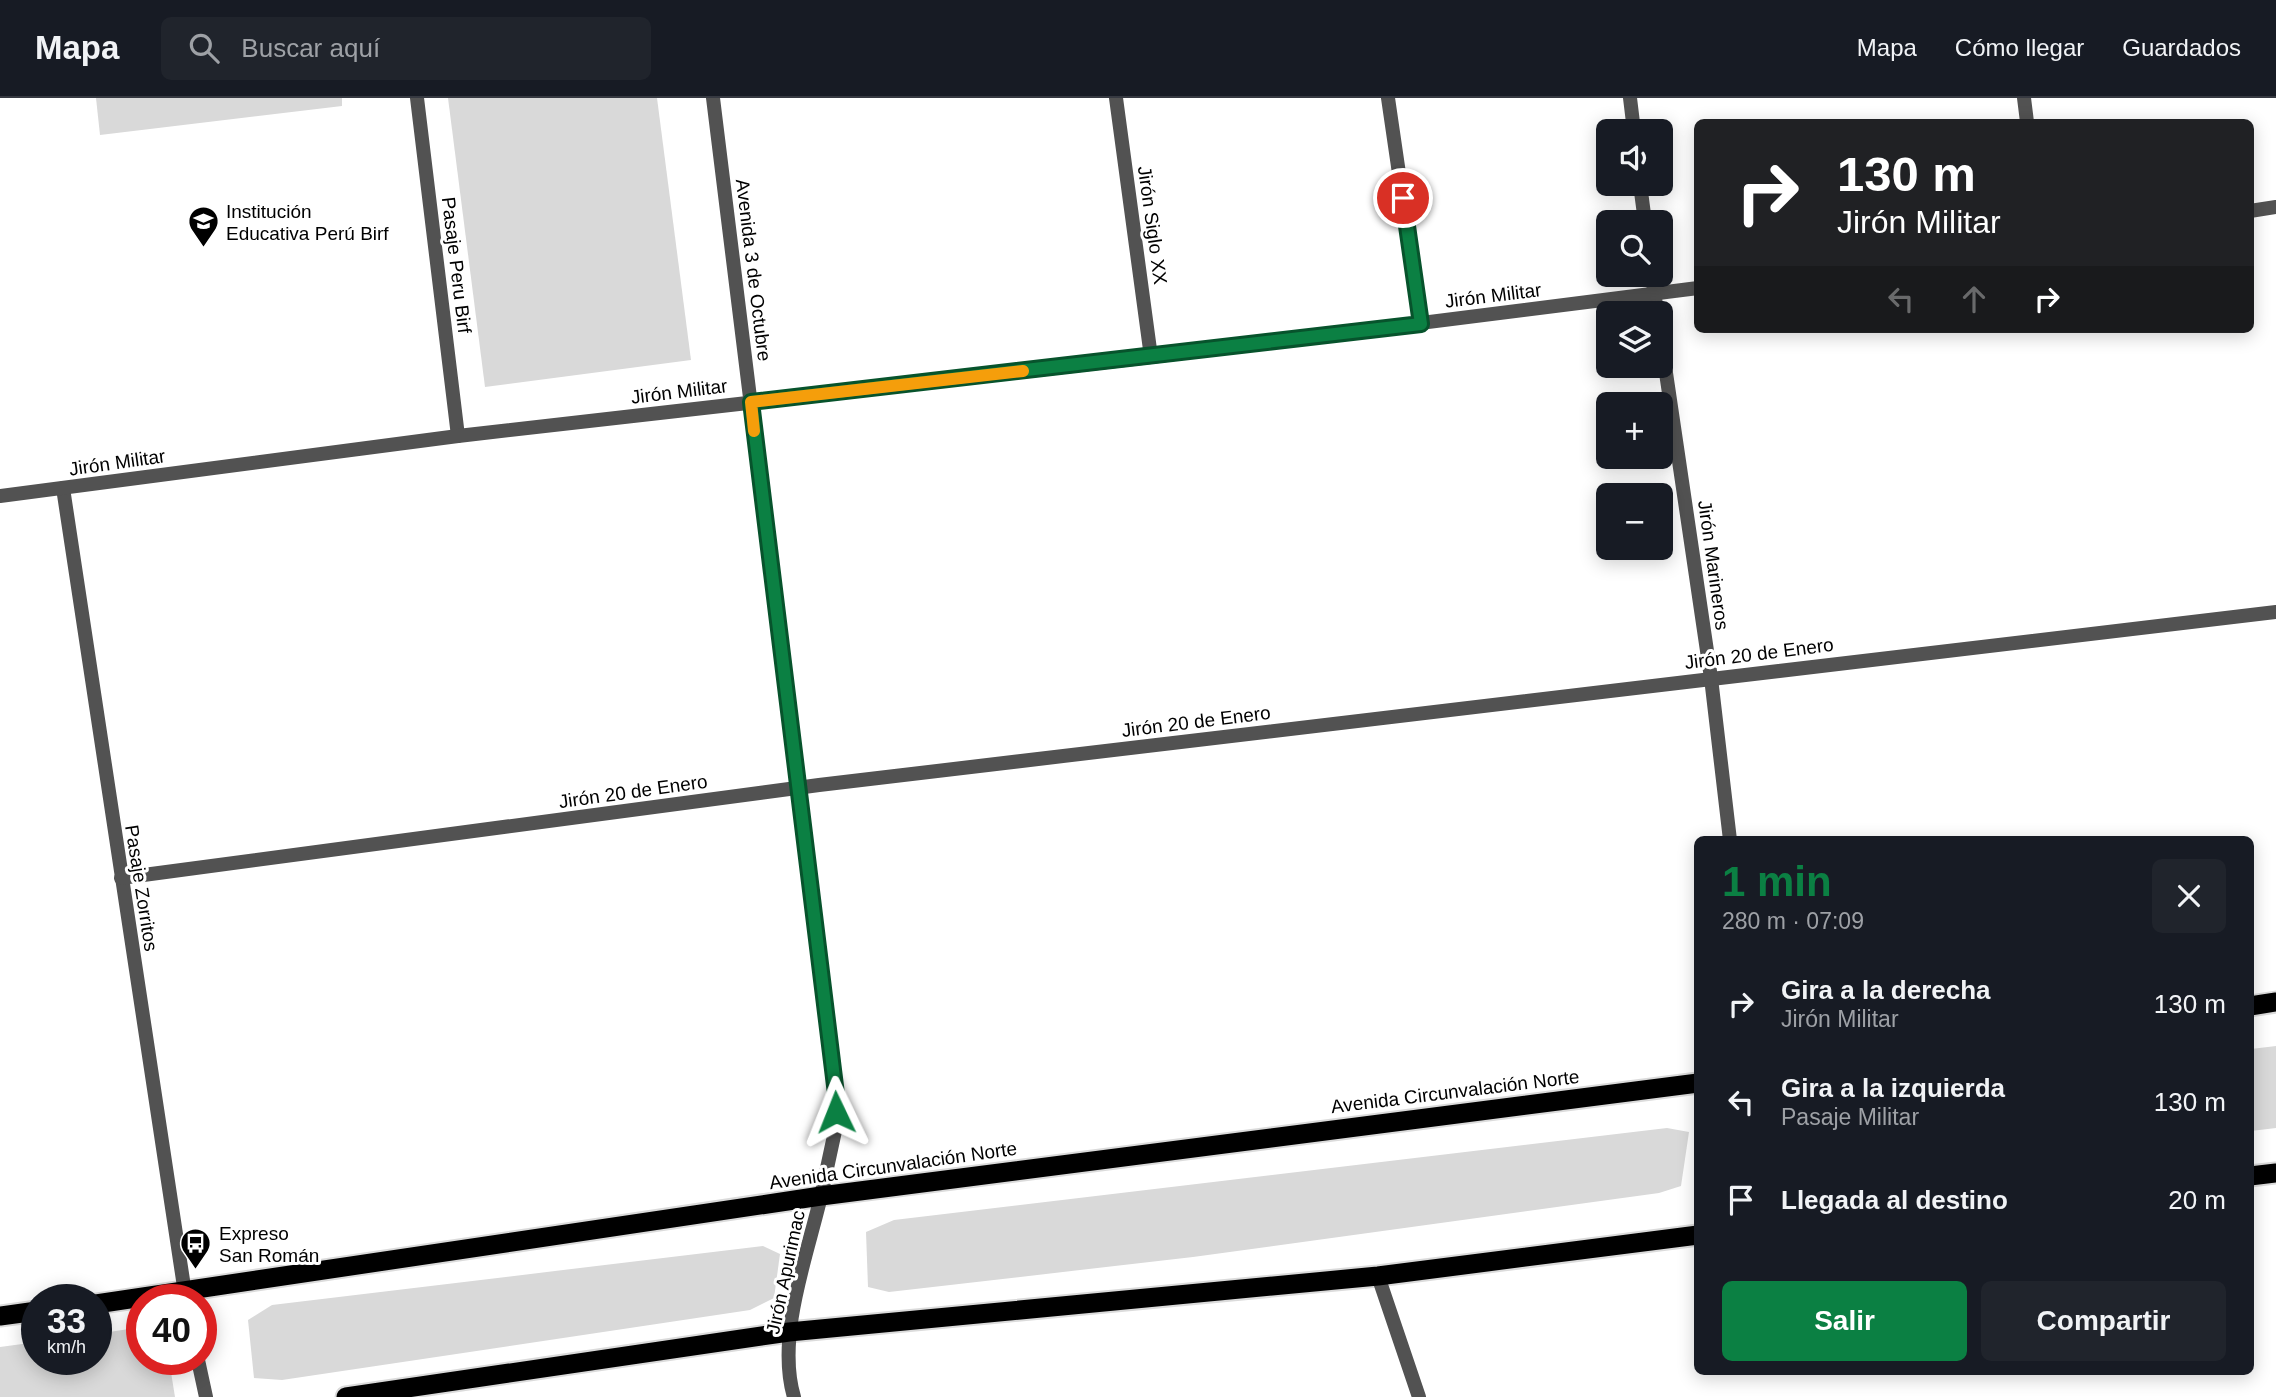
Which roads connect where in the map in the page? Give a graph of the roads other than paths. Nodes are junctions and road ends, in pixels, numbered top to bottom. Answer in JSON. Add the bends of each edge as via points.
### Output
{"nodes":[{"id":1,"x":417,"y":98,"type":"edge"},
{"id":2,"x":713,"y":98,"type":"edge"},
{"id":3,"x":1116,"y":98,"type":"edge"},
{"id":4,"x":1388,"y":98,"type":"edge"},
{"id":5,"x":1630,"y":98,"type":"edge"},
{"id":6,"x":2024,"y":98,"type":"edge"},
{"id":7,"x":1633,"y":119,"type":"edge"},
{"id":8,"x":2027,"y":119,"type":"edge"},
{"id":9,"x":2276,"y":207,"type":"edge"},
{"id":10,"x":2254,"y":210,"type":"edge"},
{"id":11,"x":1653,"y":287,"type":"edge"},
{"id":12,"x":1694,"y":289,"type":"edge"},
{"id":13,"x":1654,"y":294,"type":"junction"},
{"id":14,"x":1655,"y":301,"type":"edge"},
{"id":15,"x":1421,"y":324,"type":"junction"},
{"id":16,"x":1151,"y":357,"type":"junction"},
{"id":17,"x":1667,"y":378,"type":"edge"},
{"id":18,"x":751,"y":402,"type":"junction"},
{"id":19,"x":458,"y":436,"type":"junction"},
{"id":20,"x":63,"y":488,"type":"junction"},
{"id":21,"x":0,"y":496,"type":"edge"},
{"id":22,"x":2276,"y":612,"type":"edge"},
{"id":23,"x":1711,"y":678,"type":"junction"},
{"id":24,"x":798,"y":788,"type":"junction"},
{"id":25,"x":1730,"y":836,"type":"edge"},
{"id":26,"x":121,"y":878,"type":"junction"},
{"id":27,"x":2276,"y":1002,"type":"edge"},
{"id":28,"x":2254,"y":1005,"type":"edge"},
{"id":29,"x":1694,"y":1084,"type":"edge"},
{"id":30,"x":2276,"y":1173,"type":"edge"},
{"id":31,"x":2254,"y":1176,"type":"edge"},
{"id":32,"x":821,"y":1196,"type":"junction"},
{"id":33,"x":1694,"y":1236,"type":"edge"},
{"id":34,"x":1378,"y":1276,"type":"junction"},
{"id":35,"x":183,"y":1284,"type":"edge"},
{"id":36,"x":217,"y":1291,"type":"edge"},
{"id":37,"x":21,"y":1313,"type":"edge"},
{"id":38,"x":0,"y":1316,"type":"edge"},
{"id":39,"x":789,"y":1332,"type":"junction"},
{"id":40,"x":201,"y":1375,"type":"edge"},
{"id":41,"x":206,"y":1397,"type":"edge"},
{"id":42,"x":346,"y":1397,"type":"edge"},
{"id":43,"x":794,"y":1397,"type":"edge"},
{"id":44,"x":1419,"y":1397,"type":"edge"}],
"edges":[{"from":1,"to":19,"type":"street","name":"Pasaje Peru Birf"},
{"from":2,"to":18,"type":"street","name":"Avenida 3 de Octubre"},
{"from":3,"to":16,"type":"street","name":"Jirón Siglo XX"},
{"from":4,"to":15,"type":"street"},
{"from":5,"to":7,"type":"street"},
{"from":6,"to":8,"type":"street"},
{"from":9,"to":10,"type":"street"},
{"from":11,"to":13,"type":"street"},
{"from":12,"to":13,"type":"street","name":"Jirón Militar"},
{"from":13,"to":14,"type":"street"},
{"from":13,"to":15,"type":"street","name":"Jirón Militar"},
{"from":15,"to":16,"type":"street","name":"Jirón Militar"},
{"from":16,"to":18,"type":"street","name":"Jirón Militar"},
{"from":17,"to":23,"type":"street","name":"Jirón Marineros"},
{"from":18,"to":19,"type":"street","name":"Jirón Militar"},
{"from":18,"to":24,"type":"street","name":"Avenida 3 de Octubre"},
{"from":19,"to":20,"type":"street","name":"Jirón Militar"},
{"from":20,"to":21,"type":"street","name":"Jirón Militar"},
{"from":20,"to":26,"type":"street","name":"Pasaje Zorritos"},
{"from":22,"to":23,"type":"street","name":"Jirón 20 de Enero"},
{"from":23,"to":24,"type":"street","name":"Jirón 20 de Enero"},
{"from":23,"to":25,"type":"street","name":"Jirón Marineros"},
{"from":24,"to":26,"type":"street","name":"Jirón 20 de Enero"},
{"from":24,"to":32,"type":"street","name":"Avenida 3 de Octubre","via":[[836,1094],[835,1131]]},
{"from":26,"to":35,"type":"street","name":"Pasaje Zorritos"},
{"from":27,"to":28,"type":"highway"},
{"from":29,"to":32,"type":"highway","name":"Avenida Circunvalación Norte"},
{"from":30,"to":31,"type":"highway"},
{"from":32,"to":36,"type":"highway","name":"Avenida Circunvalación Norte"},
{"from":32,"to":39,"type":"street","name":"Jirón Apurimac"},
{"from":33,"to":34,"type":"highway"},
{"from":34,"to":39,"type":"highway"},
{"from":34,"to":44,"type":"street"},
{"from":37,"to":38,"type":"highway"},
{"from":39,"to":42,"type":"highway"},
{"from":39,"to":43,"type":"street","name":"Jirón Apurimac","via":[[789,1381]]},
{"from":40,"to":41,"type":"street"}]}
